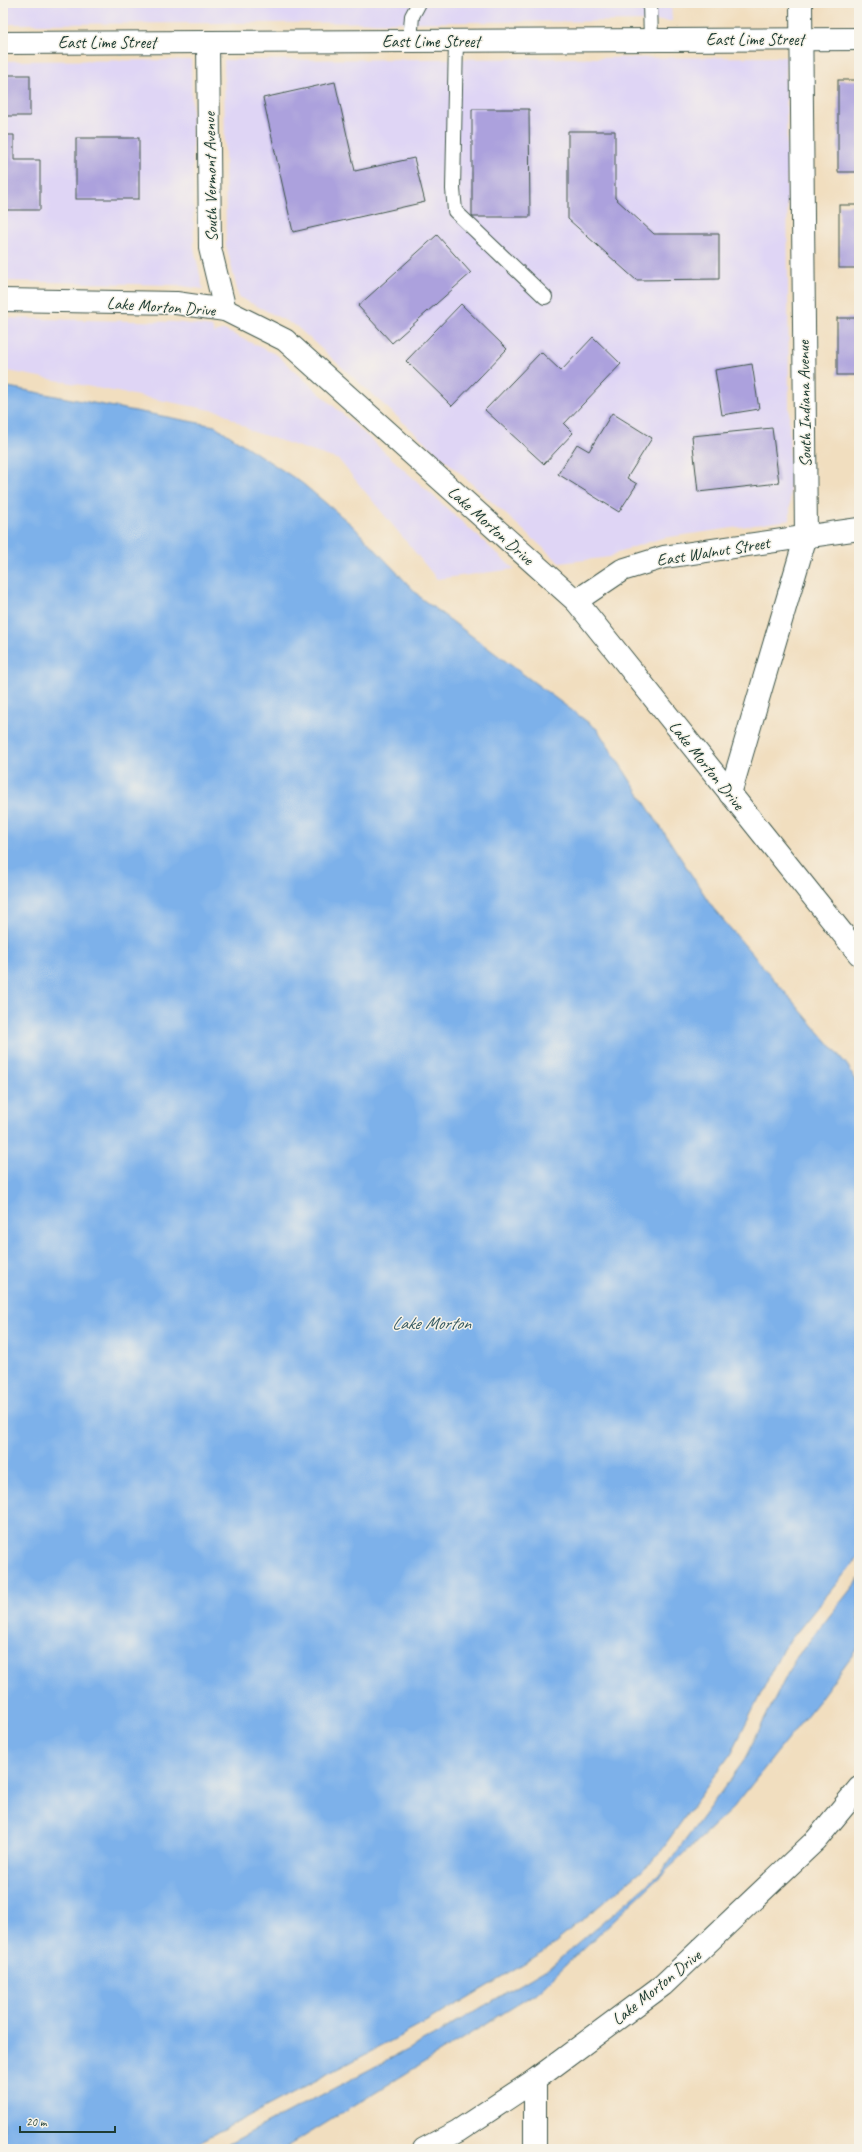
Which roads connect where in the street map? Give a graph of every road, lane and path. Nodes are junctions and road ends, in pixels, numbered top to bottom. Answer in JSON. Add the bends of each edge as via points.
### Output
{"nodes":[{"id":1,"x":419,"y":3,"type":"edge"},
{"id":2,"x":650,"y":3,"type":"edge"},
{"id":3,"x":801,"y":3,"type":"edge"},
{"id":4,"x":651,"y":39,"type":"junction"},
{"id":5,"x":802,"y":39,"type":"junction"},
{"id":6,"x":859,"y":39,"type":"edge"},
{"id":7,"x":456,"y":40,"type":"junction"},
{"id":8,"x":410,"y":41,"type":"junction"},
{"id":9,"x":208,"y":42,"type":"junction"},
{"id":10,"x":3,"y":43,"type":"edge"},
{"id":11,"x":544,"y":297,"type":"dead end"},
{"id":12,"x":3,"y":300,"type":"edge"},
{"id":13,"x":225,"y":310,"type":"junction"},
{"id":14,"x":859,"y":529,"type":"edge"},
{"id":15,"x":806,"y":536,"type":"junction"},
{"id":16,"x":576,"y":601,"type":"junction"},
{"id":17,"x":730,"y":794,"type":"junction"},
{"id":18,"x":859,"y":954,"type":"edge"},
{"id":19,"x":859,"y":1788,"type":"edge"},
{"id":20,"x":535,"y":2080,"type":"junction"},
{"id":21,"x":424,"y":2149,"type":"edge"},
{"id":22,"x":535,"y":2149,"type":"edge"}],
"edges":[{"from":1,"to":8,"type":"lane","via":[[412,16]]},
{"from":2,"to":4,"type":"lane"},
{"from":3,"to":5,"type":"street","name":"South Indiana Avenue"},
{"from":4,"to":5,"type":"street","name":"East Lime Street"},
{"from":4,"to":7,"type":"street","name":"East Lime Street"},
{"from":5,"to":6,"type":"street","name":"East Lime Street"},
{"from":5,"to":15,"type":"street","name":"South Indiana Avenue"},
{"from":7,"to":8,"type":"street","name":"East Lime Street"},
{"from":7,"to":11,"type":"lane","via":[[453,189],[455,211]]},
{"from":8,"to":9,"type":"street","name":"East Lime Street"},
{"from":9,"to":10,"type":"street","name":"East Lime Street"},
{"from":9,"to":13,"type":"street","name":"South Vermont Avenue","via":[[210,248]]},
{"from":12,"to":13,"type":"street","name":"Lake Morton Drive","via":[[176,304]]},
{"from":13,"to":16,"type":"street","name":"Lake Morton Drive","via":[[285,340]]},
{"from":14,"to":15,"type":"street","name":"East Walnut Street"},
{"from":15,"to":16,"type":"street","name":"East Walnut Street","via":[[664,557],[622,570]]},
{"from":15,"to":17,"type":"street","name":"South Indiana Avenue"},
{"from":16,"to":17,"type":"street","name":"Lake Morton Drive"},
{"from":17,"to":18,"type":"street","name":"Lake Morton Drive"},
{"from":19,"to":20,"type":"street","name":"Lake Morton Drive","via":[[816,1840],[663,1985]]},
{"from":20,"to":21,"type":"street","name":"Lake Morton Drive","via":[[458,2131]]},
{"from":20,"to":22,"type":"street"}]}
